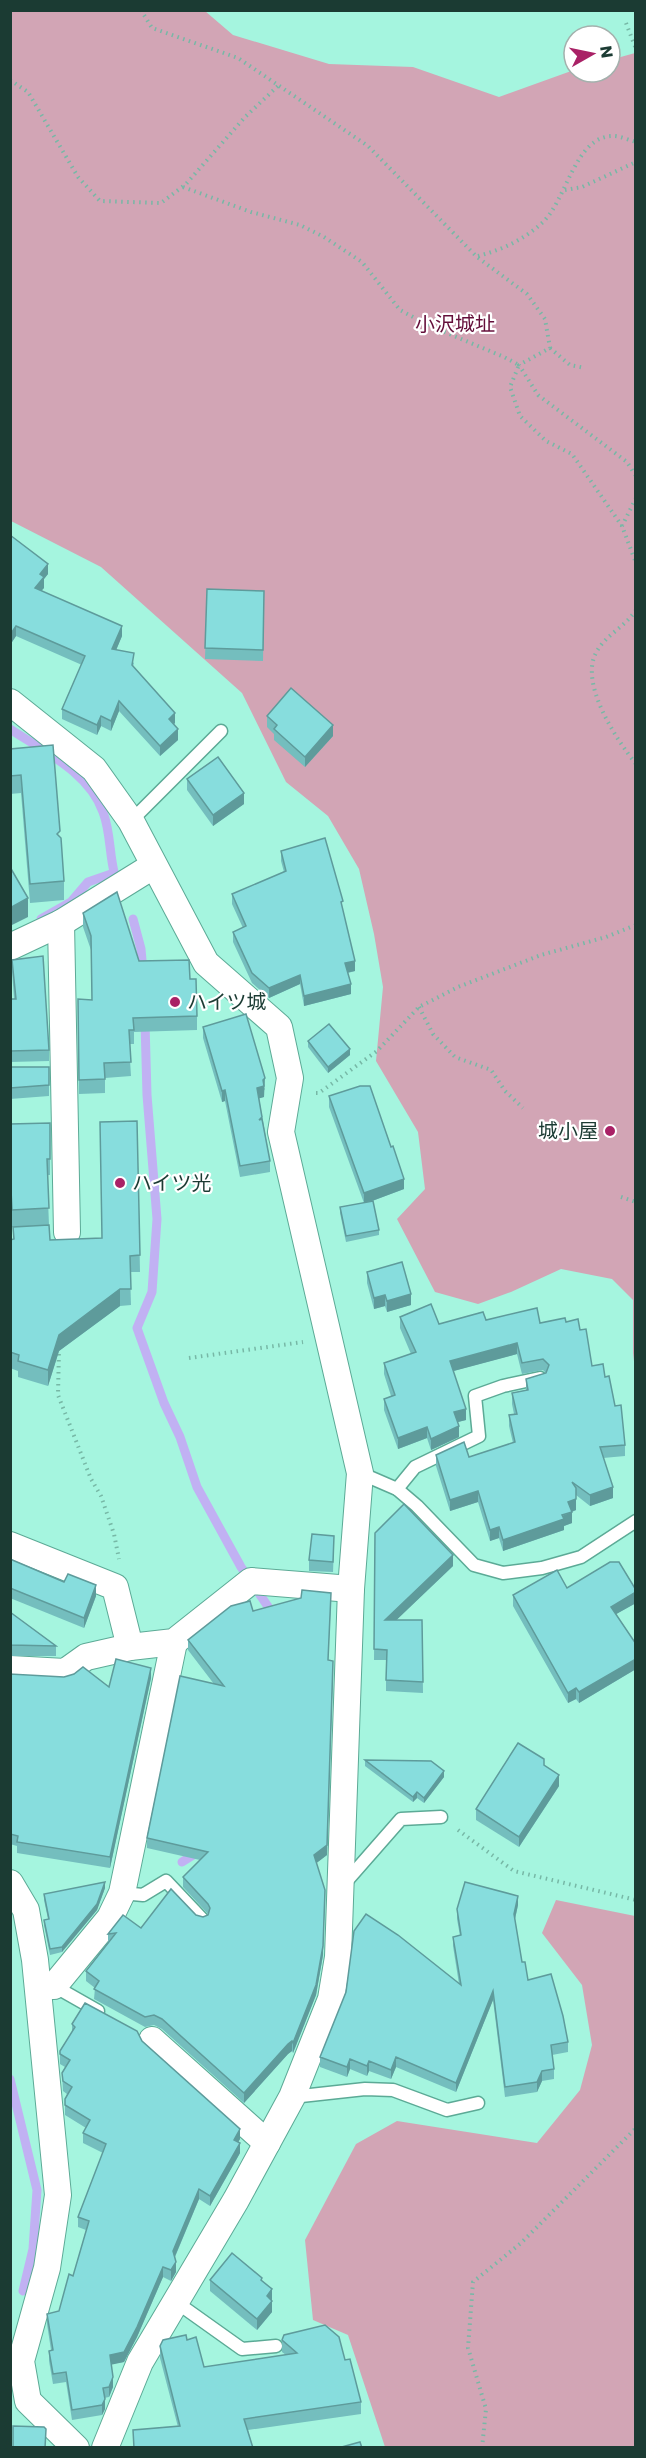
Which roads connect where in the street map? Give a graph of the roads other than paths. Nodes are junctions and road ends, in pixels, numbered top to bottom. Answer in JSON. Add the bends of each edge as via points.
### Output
{"nodes":[{"id":1,"x":10,"y":702,"type":"edge"},
{"id":2,"x":221,"y":731,"type":"dead end"},
{"id":3,"x":131,"y":821,"type":"junction"},
{"id":4,"x":153,"y":866,"type":"junction"},
{"id":5,"x":61,"y":923,"type":"junction"},
{"id":6,"x":10,"y":947,"type":"edge"},
{"id":7,"x":61,"y":1232,"type":"dead end"},
{"id":8,"x":541,"y":1378,"type":"edge"},
{"id":9,"x":360,"y":1473,"type":"junction"},
{"id":10,"x":397,"y":1489,"type":"junction"},
{"id":11,"x":636,"y":1521,"type":"edge"},
{"id":12,"x":10,"y":1545,"type":"edge"},
{"id":13,"x":351,"y":1589,"type":"junction"},
{"id":14,"x":174,"y":1642,"type":"junction"},
{"id":15,"x":130,"y":1647,"type":"junction"},
{"id":16,"x":10,"y":1669,"type":"edge"},
{"id":17,"x":441,"y":1817,"type":"road end"},
{"id":18,"x":10,"y":1883,"type":"edge"},
{"id":19,"x":339,"y":1890,"type":"junction"},
{"id":20,"x":122,"y":1893,"type":"junction"},
{"id":21,"x":202,"y":1919,"type":"edge"},
{"id":22,"x":46,"y":1986,"type":"junction"},
{"id":23,"x":112,"y":2019,"type":"edge"},
{"id":24,"x":147,"y":2038,"type":"dead end"},
{"id":25,"x":292,"y":2097,"type":"junction"},
{"id":26,"x":478,"y":2103,"type":"dead end"},
{"id":27,"x":267,"y":2143,"type":"junction"},
{"id":28,"x":176,"y":2302,"type":"junction"},
{"id":29,"x":21,"y":2318,"type":"edge"},
{"id":30,"x":276,"y":2346,"type":"dead end"},
{"id":31,"x":19,"y":2403,"type":"edge"},
{"id":32,"x":76,"y":2448,"type":"edge"},
{"id":33,"x":105,"y":2448,"type":"edge"}],
"edges":[{"from":1,"to":3,"type":"street","via":[[94,770]]},
{"from":2,"to":3,"type":"lane"},
{"from":3,"to":4,"type":"street"},
{"from":4,"to":5,"type":"street"},
{"from":4,"to":9,"type":"street","via":[[206,963],[279,1027],[290,1078],[281,1132]]},
{"from":5,"to":6,"type":"street"},
{"from":5,"to":7,"type":"street"},
{"from":8,"to":10,"type":"lane","via":[[475,1396],[479,1436],[415,1467]]},
{"from":9,"to":10,"type":"lane"},
{"from":9,"to":13,"type":"street"},
{"from":10,"to":11,"type":"lane","via":[[474,1565],[503,1573],[542,1568],[580,1557]]},
{"from":12,"to":15,"type":"street","via":[[115,1587]]},
{"from":13,"to":14,"type":"street","via":[[251,1581]]},
{"from":13,"to":19,"type":"street"},
{"from":14,"to":15,"type":"street"},
{"from":14,"to":20,"type":"street"},
{"from":15,"to":16,"type":"street","via":[[86,1657],[65,1672]]},
{"from":17,"to":19,"type":"lane","via":[[401,1819]]},
{"from":18,"to":22,"type":"street","via":[[26,1910]]},
{"from":19,"to":25,"type":"street","via":[[338,1957],[331,1999]]},
{"from":20,"to":21,"type":"lane","via":[[143,1895],[166,1881]]},
{"from":20,"to":22,"type":"street","via":[[110,1918]]},
{"from":22,"to":23,"type":"lane"},
{"from":22,"to":29,"type":"street","via":[[58,2195],[47,2268]]},
{"from":24,"to":27,"type":"street"},
{"from":25,"to":26,"type":"lane","via":[[374,2089],[393,2090],[447,2110]]},
{"from":25,"to":27,"type":"street"},
{"from":27,"to":28,"type":"street"},
{"from":28,"to":30,"type":"lane","via":[[242,2349]]},
{"from":28,"to":33,"type":"street","via":[[140,2362]]},
{"from":29,"to":31,"type":"street"},
{"from":31,"to":32,"type":"street"}]}
